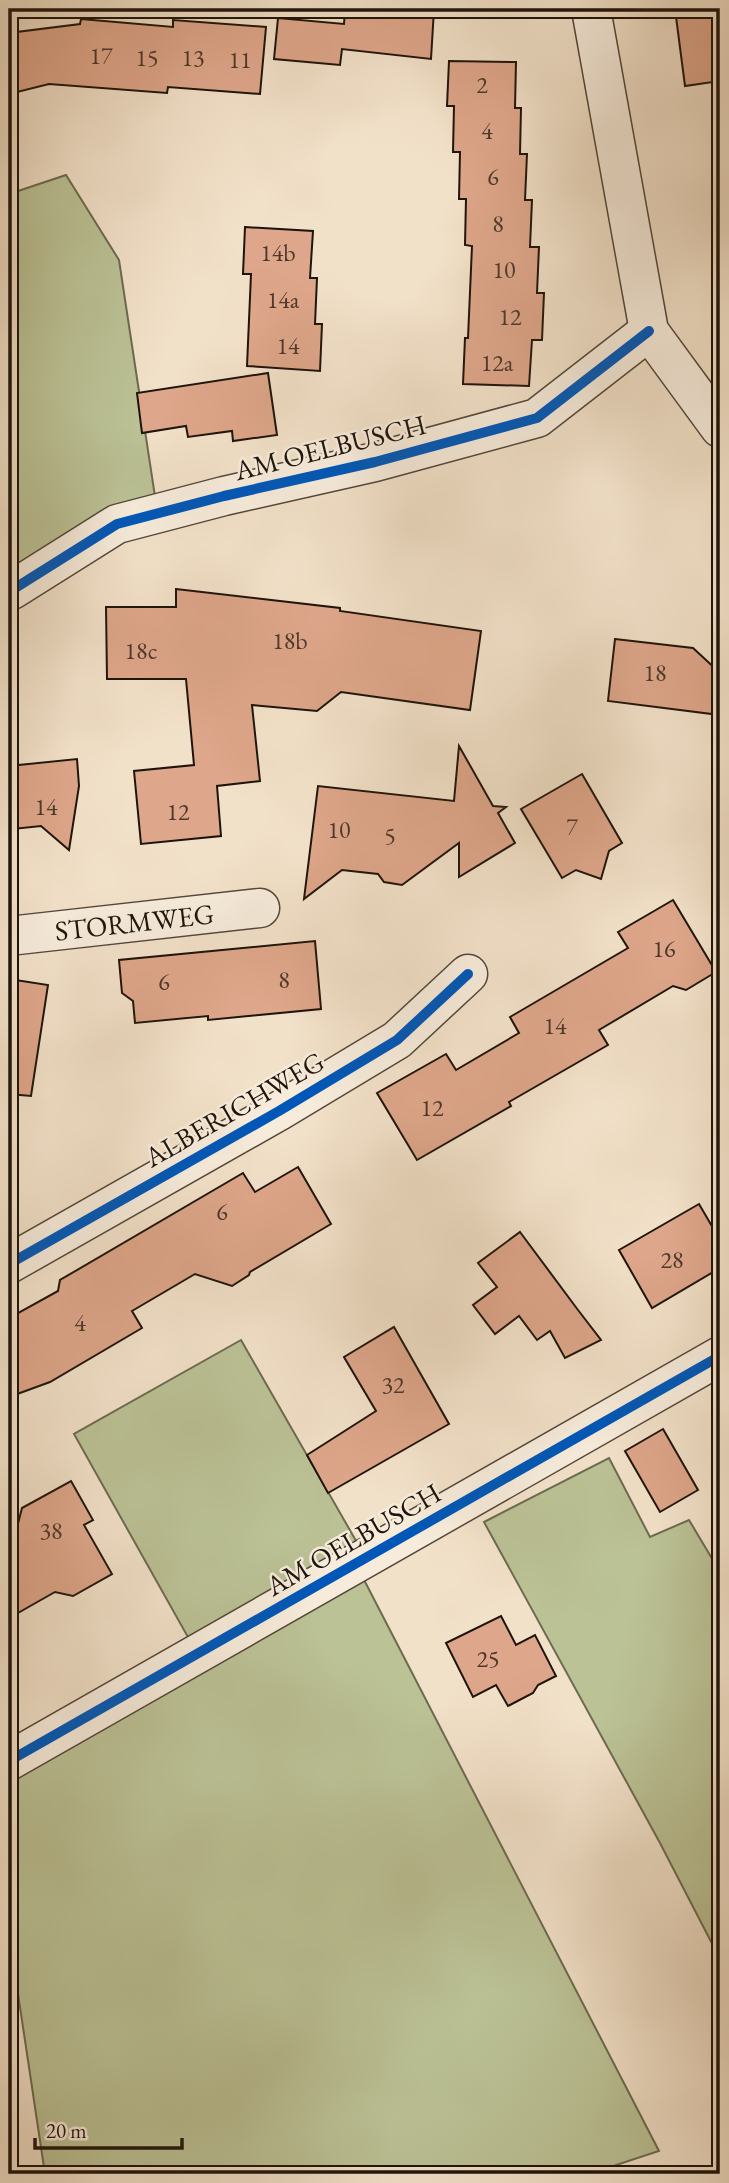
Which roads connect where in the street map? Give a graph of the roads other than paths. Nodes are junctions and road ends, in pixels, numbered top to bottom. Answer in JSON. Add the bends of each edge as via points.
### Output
{"nodes":[{"id":1,"x":591,"y":9,"type":"edge"},
{"id":2,"x":649,"y":331,"type":"junction"},
{"id":3,"x":720,"y":428,"type":"edge"},
{"id":4,"x":10,"y":592,"type":"edge"},
{"id":5,"x":260,"y":908,"type":"dead end"},
{"id":6,"x":9,"y":936,"type":"edge"},
{"id":7,"x":468,"y":974,"type":"dead end"},
{"id":8,"x":9,"y":1264,"type":"edge"},
{"id":9,"x":720,"y":1356,"type":"edge"},
{"id":10,"x":9,"y":1761,"type":"edge"}],
"edges":[{"from":1,"to":2,"type":"street"},
{"from":2,"to":3,"type":"street"},
{"from":2,"to":4,"type":"street","name":"AM OELBUSCH","via":[[537,418],[117,524]]},
{"from":5,"to":6,"type":"street","name":"STORMWEG"},
{"from":7,"to":8,"type":"street","name":"ALBERICHWEG","via":[[397,1040]]},
{"from":9,"to":10,"type":"street","name":"AM OELBUSCH"}]}
